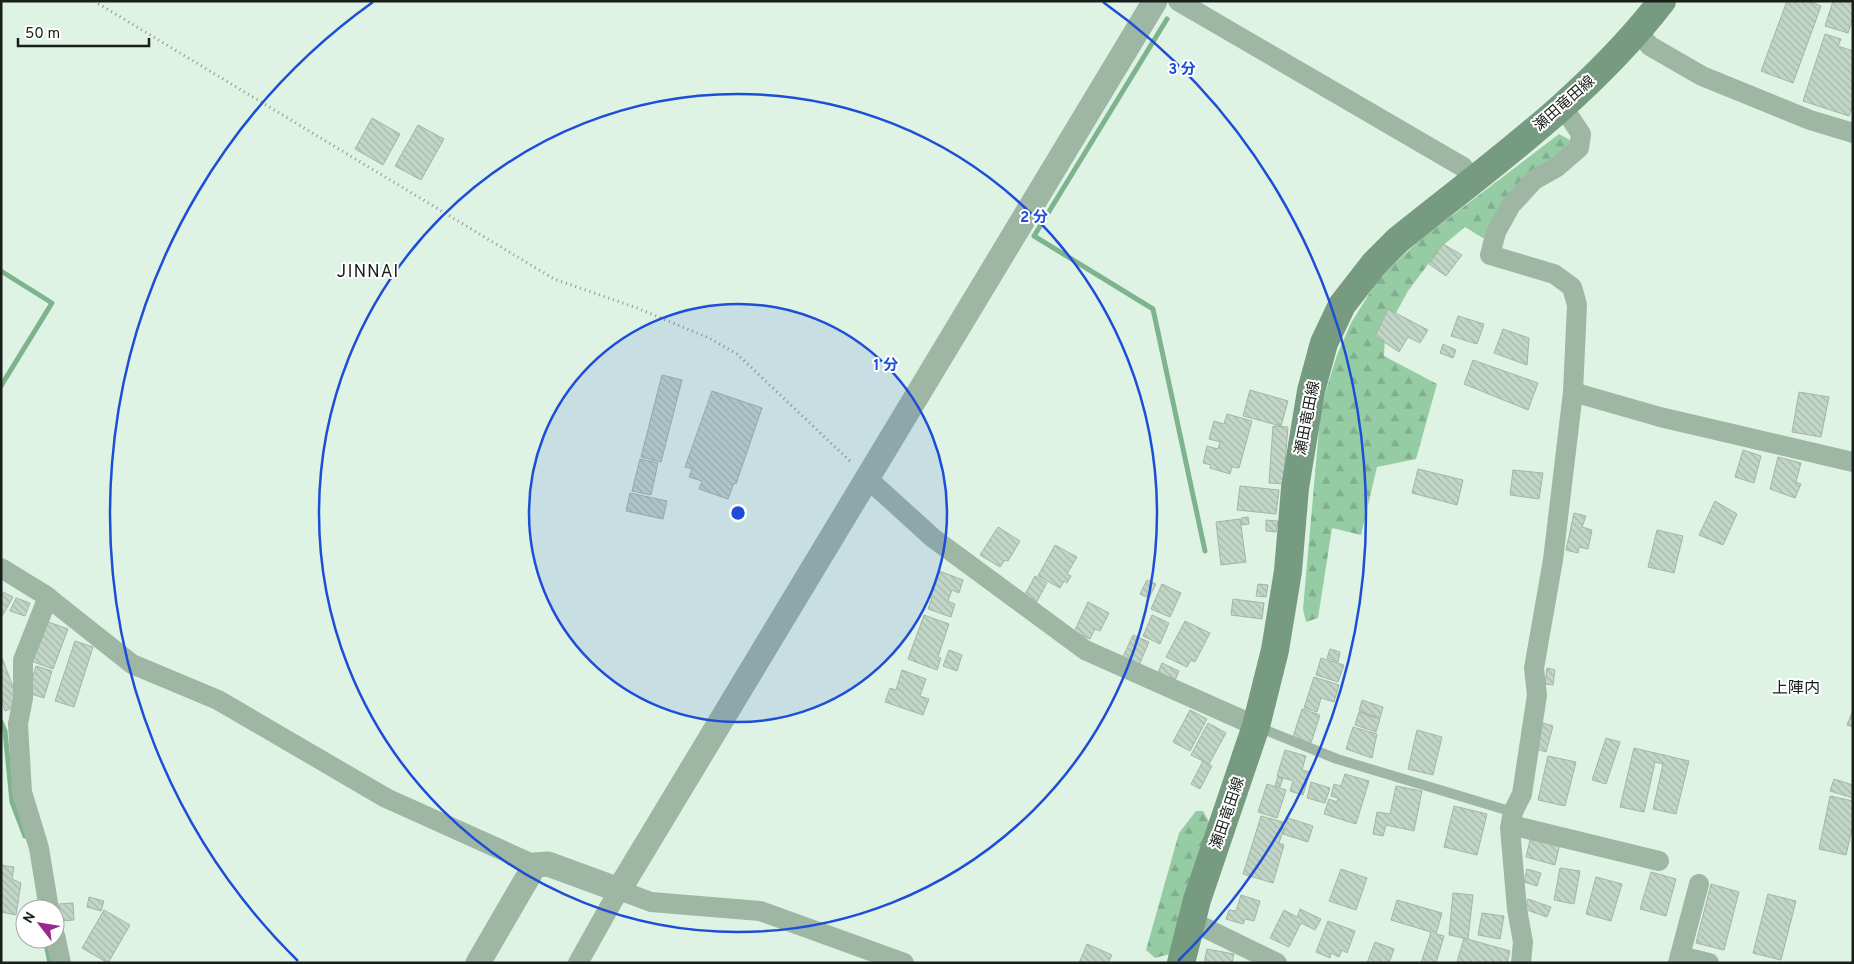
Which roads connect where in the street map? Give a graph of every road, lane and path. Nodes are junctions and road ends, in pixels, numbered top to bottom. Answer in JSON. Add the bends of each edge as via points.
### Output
{"nodes":[{"id":1,"x":94,"y":1,"type":"edge"},
{"id":2,"x":1155,"y":1,"type":"edge"},
{"id":3,"x":1178,"y":1,"type":"edge"},
{"id":4,"x":1662,"y":1,"type":"edge"},
{"id":5,"x":1638,"y":32,"type":"junction"},
{"id":6,"x":1562,"y":108,"type":"junction"},
{"id":7,"x":1853,"y":133,"type":"edge"},
{"id":8,"x":1473,"y":180,"type":"junction"},
{"id":9,"x":1573,"y":392,"type":"junction"},
{"id":10,"x":1853,"y":462,"type":"edge"},
{"id":11,"x":868,"y":479,"type":"junction"},
{"id":12,"x":1,"y":568,"type":"edge"},
{"id":13,"x":48,"y":597,"type":"junction"},
{"id":14,"x":1256,"y":726,"type":"junction"},
{"id":15,"x":1512,"y":818,"type":"junction"},
{"id":16,"x":1659,"y":861,"type":"dead end"},
{"id":17,"x":535,"y":865,"type":"junction"},
{"id":18,"x":1699,"y":884,"type":"dead end"},
{"id":19,"x":619,"y":890,"type":"junction"},
{"id":20,"x":47,"y":899,"type":"edge"},
{"id":21,"x":1191,"y":921,"type":"junction"},
{"id":22,"x":58,"y":949,"type":"edge"},
{"id":23,"x":1679,"y":959,"type":"edge"},
{"id":24,"x":61,"y":963,"type":"edge"},
{"id":25,"x":478,"y":963,"type":"edge"},
{"id":26,"x":578,"y":963,"type":"edge"},
{"id":27,"x":904,"y":963,"type":"edge"},
{"id":28,"x":1181,"y":963,"type":"edge"},
{"id":29,"x":1277,"y":963,"type":"edge"},
{"id":30,"x":1521,"y":963,"type":"edge"},
{"id":31,"x":1709,"y":963,"type":"edge"}],
"edges":[{"from":1,"to":11,"type":"path","via":[[554,279],[646,312],[709,338],[737,354]]},
{"from":2,"to":11,"type":"street"},
{"from":3,"to":8,"type":"street","via":[[1463,168]]},
{"from":4,"to":5,"type":"main road","name":"瀬田竜田線"},
{"from":5,"to":6,"type":"main road","name":"瀬田竜田線"},
{"from":5,"to":7,"type":"street","via":[[1650,46],[1702,76],[1810,120]]},
{"from":6,"to":8,"type":"main road","name":"瀬田竜田線"},
{"from":6,"to":9,"type":"street","via":[[1581,134],[1579,148],[1534,180],[1511,205],[1496,232],[1490,255],[1554,274],[1572,287],[1577,305]]},
{"from":8,"to":14,"type":"main road","name":"瀬田竜田線","via":[[1398,240],[1374,264],[1342,305],[1324,343],[1311,391],[1295,488],[1288,572],[1275,650]]},
{"from":9,"to":10,"type":"street","via":[[1660,417]]},
{"from":9,"to":15,"type":"street","via":[[1553,560],[1534,668],[1536,695],[1522,794]]},
{"from":11,"to":14,"type":"street","via":[[933,538],[1085,650]]},
{"from":11,"to":19,"type":"street"},
{"from":12,"to":13,"type":"street"},
{"from":13,"to":17,"type":"street","via":[[132,664],[218,700],[386,798]]},
{"from":13,"to":20,"type":"street","via":[[24,660],[24,698],[18,724],[22,792],[39,848]]},
{"from":14,"to":15,"type":"lane","via":[[1337,759]]},
{"from":14,"to":21,"type":"main road","name":"瀬田竜田線"},
{"from":15,"to":16,"type":"street"},
{"from":15,"to":30,"type":"street"},
{"from":17,"to":19,"type":"street","via":[[548,864]]},
{"from":17,"to":25,"type":"street"},
{"from":18,"to":23,"type":"street"},
{"from":19,"to":26,"type":"street"},
{"from":19,"to":27,"type":"street","via":[[651,902],[760,911]]},
{"from":21,"to":28,"type":"main road","name":"瀬田竜田線"},
{"from":21,"to":29,"type":"street"},
{"from":22,"to":24,"type":"street"},
{"from":23,"to":31,"type":"street"}]}
